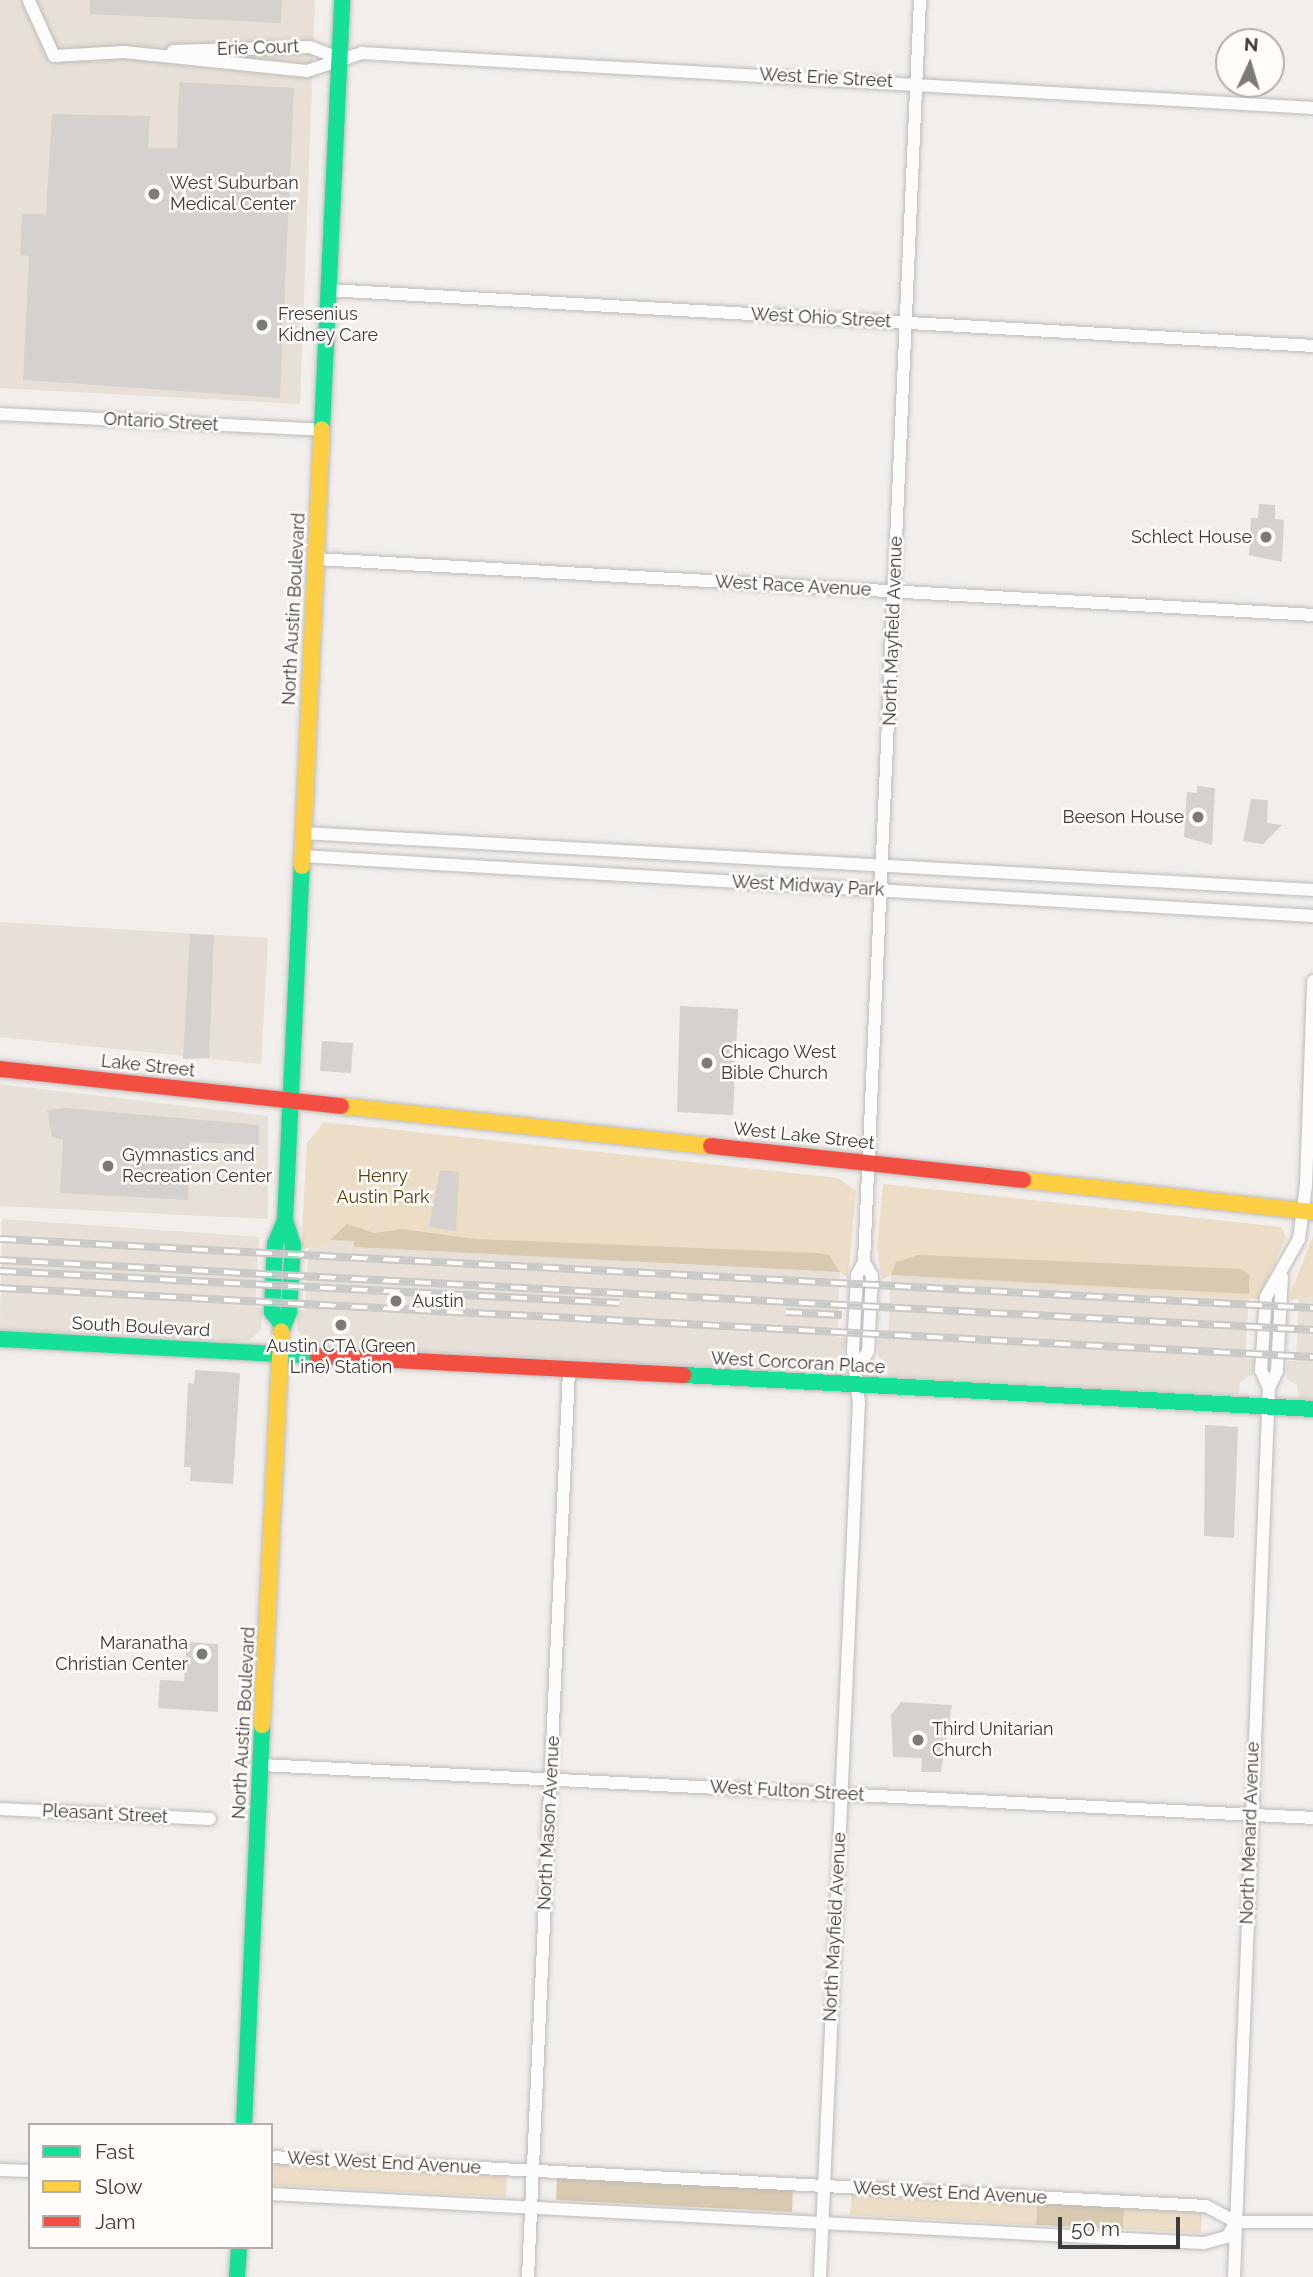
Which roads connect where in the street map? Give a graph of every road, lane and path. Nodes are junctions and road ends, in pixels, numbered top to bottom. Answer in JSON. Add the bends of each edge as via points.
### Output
{"nodes":[{"id":1,"x":29,"y":0,"type":"edge"},
{"id":2,"x":342,"y":0,"type":"edge"},
{"id":3,"x":919,"y":0,"type":"edge"},
{"id":4,"x":137,"y":53,"type":"junction"},
{"id":5,"x":339,"y":58,"type":"junction"},
{"id":6,"x":916,"y":83,"type":"junction"},
{"id":7,"x":1313,"y":108,"type":"edge"},
{"id":8,"x":328,"y":290,"type":"junction"},
{"id":9,"x":906,"y":323,"type":"junction"},
{"id":10,"x":1313,"y":346,"type":"edge"},
{"id":11,"x":0,"y":414,"type":"edge"},
{"id":12,"x":16,"y":415,"type":"junction"},
{"id":13,"x":0,"y":427,"type":"edge"},
{"id":14,"x":322,"y":430,"type":"junction"},
{"id":15,"x":316,"y":559,"type":"junction"},
{"id":16,"x":895,"y":592,"type":"junction"},
{"id":17,"x":1313,"y":615,"type":"edge"},
{"id":18,"x":303,"y":833,"type":"junction"},
{"id":19,"x":302,"y":856,"type":"junction"},
{"id":20,"x":883,"y":866,"type":"junction"},
{"id":21,"x":881,"y":890,"type":"junction"},
{"id":22,"x":1313,"y":890,"type":"edge"},
{"id":23,"x":1313,"y":916,"type":"edge"},
{"id":24,"x":1313,"y":981,"type":"edge"},
{"id":25,"x":0,"y":1069,"type":"edge"},
{"id":26,"x":291,"y":1100,"type":"junction"},
{"id":27,"x":868,"y":1163,"type":"junction"},
{"id":28,"x":1308,"y":1211,"type":"edge"},
{"id":29,"x":0,"y":1339,"type":"edge"},
{"id":30,"x":280,"y":1354,"type":"junction"},
{"id":31,"x":569,"y":1369,"type":"junction"},
{"id":32,"x":859,"y":1386,"type":"junction"},
{"id":33,"x":1268,"y":1406,"type":"junction"},
{"id":34,"x":1313,"y":1409,"type":"edge"},
{"id":35,"x":261,"y":1765,"type":"junction"},
{"id":36,"x":551,"y":1779,"type":"junction"},
{"id":37,"x":841,"y":1794,"type":"junction"},
{"id":38,"x":0,"y":1809,"type":"edge"},
{"id":39,"x":1251,"y":1815,"type":"junction"},
{"id":40,"x":1313,"y":1818,"type":"edge"},
{"id":41,"x":210,"y":1819,"type":"dead end"},
{"id":42,"x":244,"y":2123,"type":"edge"},
{"id":43,"x":273,"y":2157,"type":"edge"},
{"id":44,"x":0,"y":2170,"type":"edge"},
{"id":45,"x":28,"y":2171,"type":"edge"},
{"id":46,"x":533,"y":2171,"type":"junction"},
{"id":47,"x":824,"y":2186,"type":"junction"},
{"id":48,"x":273,"y":2194,"type":"edge"},
{"id":49,"x":531,"y":2209,"type":"junction"},
{"id":50,"x":1236,"y":2222,"type":"junction"},
{"id":51,"x":1313,"y":2222,"type":"edge"},
{"id":52,"x":822,"y":2224,"type":"junction"},
{"id":53,"x":239,"y":2249,"type":"edge"},
{"id":54,"x":237,"y":2277,"type":"edge"},
{"id":55,"x":528,"y":2277,"type":"edge"},
{"id":56,"x":820,"y":2277,"type":"edge"},
{"id":57,"x":1234,"y":2277,"type":"edge"}],
"edges":[{"from":1,"to":4,"type":"street","name":"Erie Court","via":[[54,56]]},
{"from":2,"to":5,"type":"street","name":"North Austin Boulevard"},
{"from":3,"to":6,"type":"street","name":"North Mayfield Avenue"},
{"from":4,"to":5,"type":"street","name":"Erie Court","via":[[310,47]]},
{"from":4,"to":5,"type":"street","name":"Erie Court","via":[[307,71]]},
{"from":5,"to":6,"type":"street","name":"West Erie Street","via":[[362,53]]},
{"from":5,"to":8,"type":"street","name":"North Austin Boulevard"},
{"from":6,"to":7,"type":"street","name":"West Erie Street"},
{"from":6,"to":9,"type":"street","name":"North Mayfield Avenue"},
{"from":8,"to":9,"type":"street","name":"West Ohio Street"},
{"from":8,"to":14,"type":"street","name":"North Austin Boulevard"},
{"from":9,"to":10,"type":"street","name":"West Ohio Street"},
{"from":9,"to":16,"type":"street","name":"North Mayfield Avenue"},
{"from":11,"to":12,"type":"street","name":"Ontario Street"},
{"from":12,"to":13,"type":"street"},
{"from":12,"to":14,"type":"street","name":"Ontario Street"},
{"from":14,"to":15,"type":"street","name":"North Austin Boulevard"},
{"from":15,"to":16,"type":"street","name":"West Race Avenue"},
{"from":15,"to":18,"type":"street","name":"North Austin Boulevard"},
{"from":16,"to":17,"type":"street","name":"West Race Avenue"},
{"from":16,"to":20,"type":"street","name":"North Mayfield Avenue"},
{"from":18,"to":19,"type":"street","name":"North Austin Boulevard"},
{"from":18,"to":20,"type":"street","name":"West Midway Park"},
{"from":19,"to":21,"type":"street","name":"West Midway Park"},
{"from":19,"to":26,"type":"street","name":"North Austin Boulevard"},
{"from":20,"to":21,"type":"street","name":"North Mayfield Avenue"},
{"from":20,"to":22,"type":"street","name":"West Midway Park"},
{"from":21,"to":23,"type":"street","name":"West Midway Park"},
{"from":21,"to":27,"type":"street","name":"North Mayfield Avenue"},
{"from":24,"to":28,"type":"street","name":"North Menard Avenue"},
{"from":25,"to":26,"type":"street","name":"Lake Street"},
{"from":26,"to":27,"type":"street","name":"West Lake Street"},
{"from":26,"to":30,"type":"street","name":"North Austin Boulevard","via":[[285,1220],[275,1244],[272,1312],[281,1323]]},
{"from":27,"to":28,"type":"street","name":"West Lake Street"},
{"from":27,"to":32,"type":"street","name":"North Mayfield Avenue","via":[[864,1262],[872,1276],[867,1350],[859,1367]]},
{"from":28,"to":33,"type":"street","name":"North Menard Avenue","via":[[1282,1277],[1266,1297],[1261,1370],[1269,1388]]},
{"from":29,"to":30,"type":"street","name":"South Boulevard"},
{"from":30,"to":31,"type":"street","name":"West Corcoran Place"},
{"from":30,"to":35,"type":"street","name":"North Austin Boulevard"},
{"from":31,"to":32,"type":"street","name":"West Corcoran Place"},
{"from":31,"to":36,"type":"street","name":"North Mason Avenue"},
{"from":32,"to":33,"type":"street","name":"West Corcoran Place"},
{"from":32,"to":37,"type":"street","name":"North Mayfield Avenue"},
{"from":33,"to":34,"type":"street","name":"West Corcoran Place"},
{"from":33,"to":39,"type":"street","name":"North Menard Avenue"},
{"from":35,"to":36,"type":"street","name":"West Fulton Street"},
{"from":35,"to":42,"type":"street","name":"North Austin Boulevard"},
{"from":36,"to":37,"type":"street","name":"West Fulton Street"},
{"from":36,"to":46,"type":"street","name":"North Mason Avenue"},
{"from":37,"to":39,"type":"street","name":"West Fulton Street"},
{"from":37,"to":47,"type":"street","name":"North Mayfield Avenue"},
{"from":38,"to":41,"type":"street","name":"Pleasant Street"},
{"from":39,"to":40,"type":"street","name":"West Fulton Street"},
{"from":39,"to":50,"type":"street","name":"North Menard Avenue"},
{"from":43,"to":46,"type":"street","name":"West West End Avenue"},
{"from":44,"to":45,"type":"street"},
{"from":46,"to":47,"type":"street","name":"West West End Avenue"},
{"from":46,"to":49,"type":"street","name":"North Mason Avenue"},
{"from":47,"to":50,"type":"street","name":"West West End Avenue","via":[[1206,2206]]},
{"from":47,"to":52,"type":"street","name":"North Mayfield Avenue"},
{"from":48,"to":49,"type":"street"},
{"from":49,"to":52,"type":"street"},
{"from":49,"to":55,"type":"street","name":"North Mason Avenue"},
{"from":50,"to":51,"type":"street"},
{"from":50,"to":52,"type":"street","via":[[1227,2237],[1204,2244]]},
{"from":50,"to":57,"type":"street","name":"North Menard Avenue"},
{"from":52,"to":56,"type":"street","name":"North Mayfield Avenue"},
{"from":53,"to":54,"type":"street"}]}
